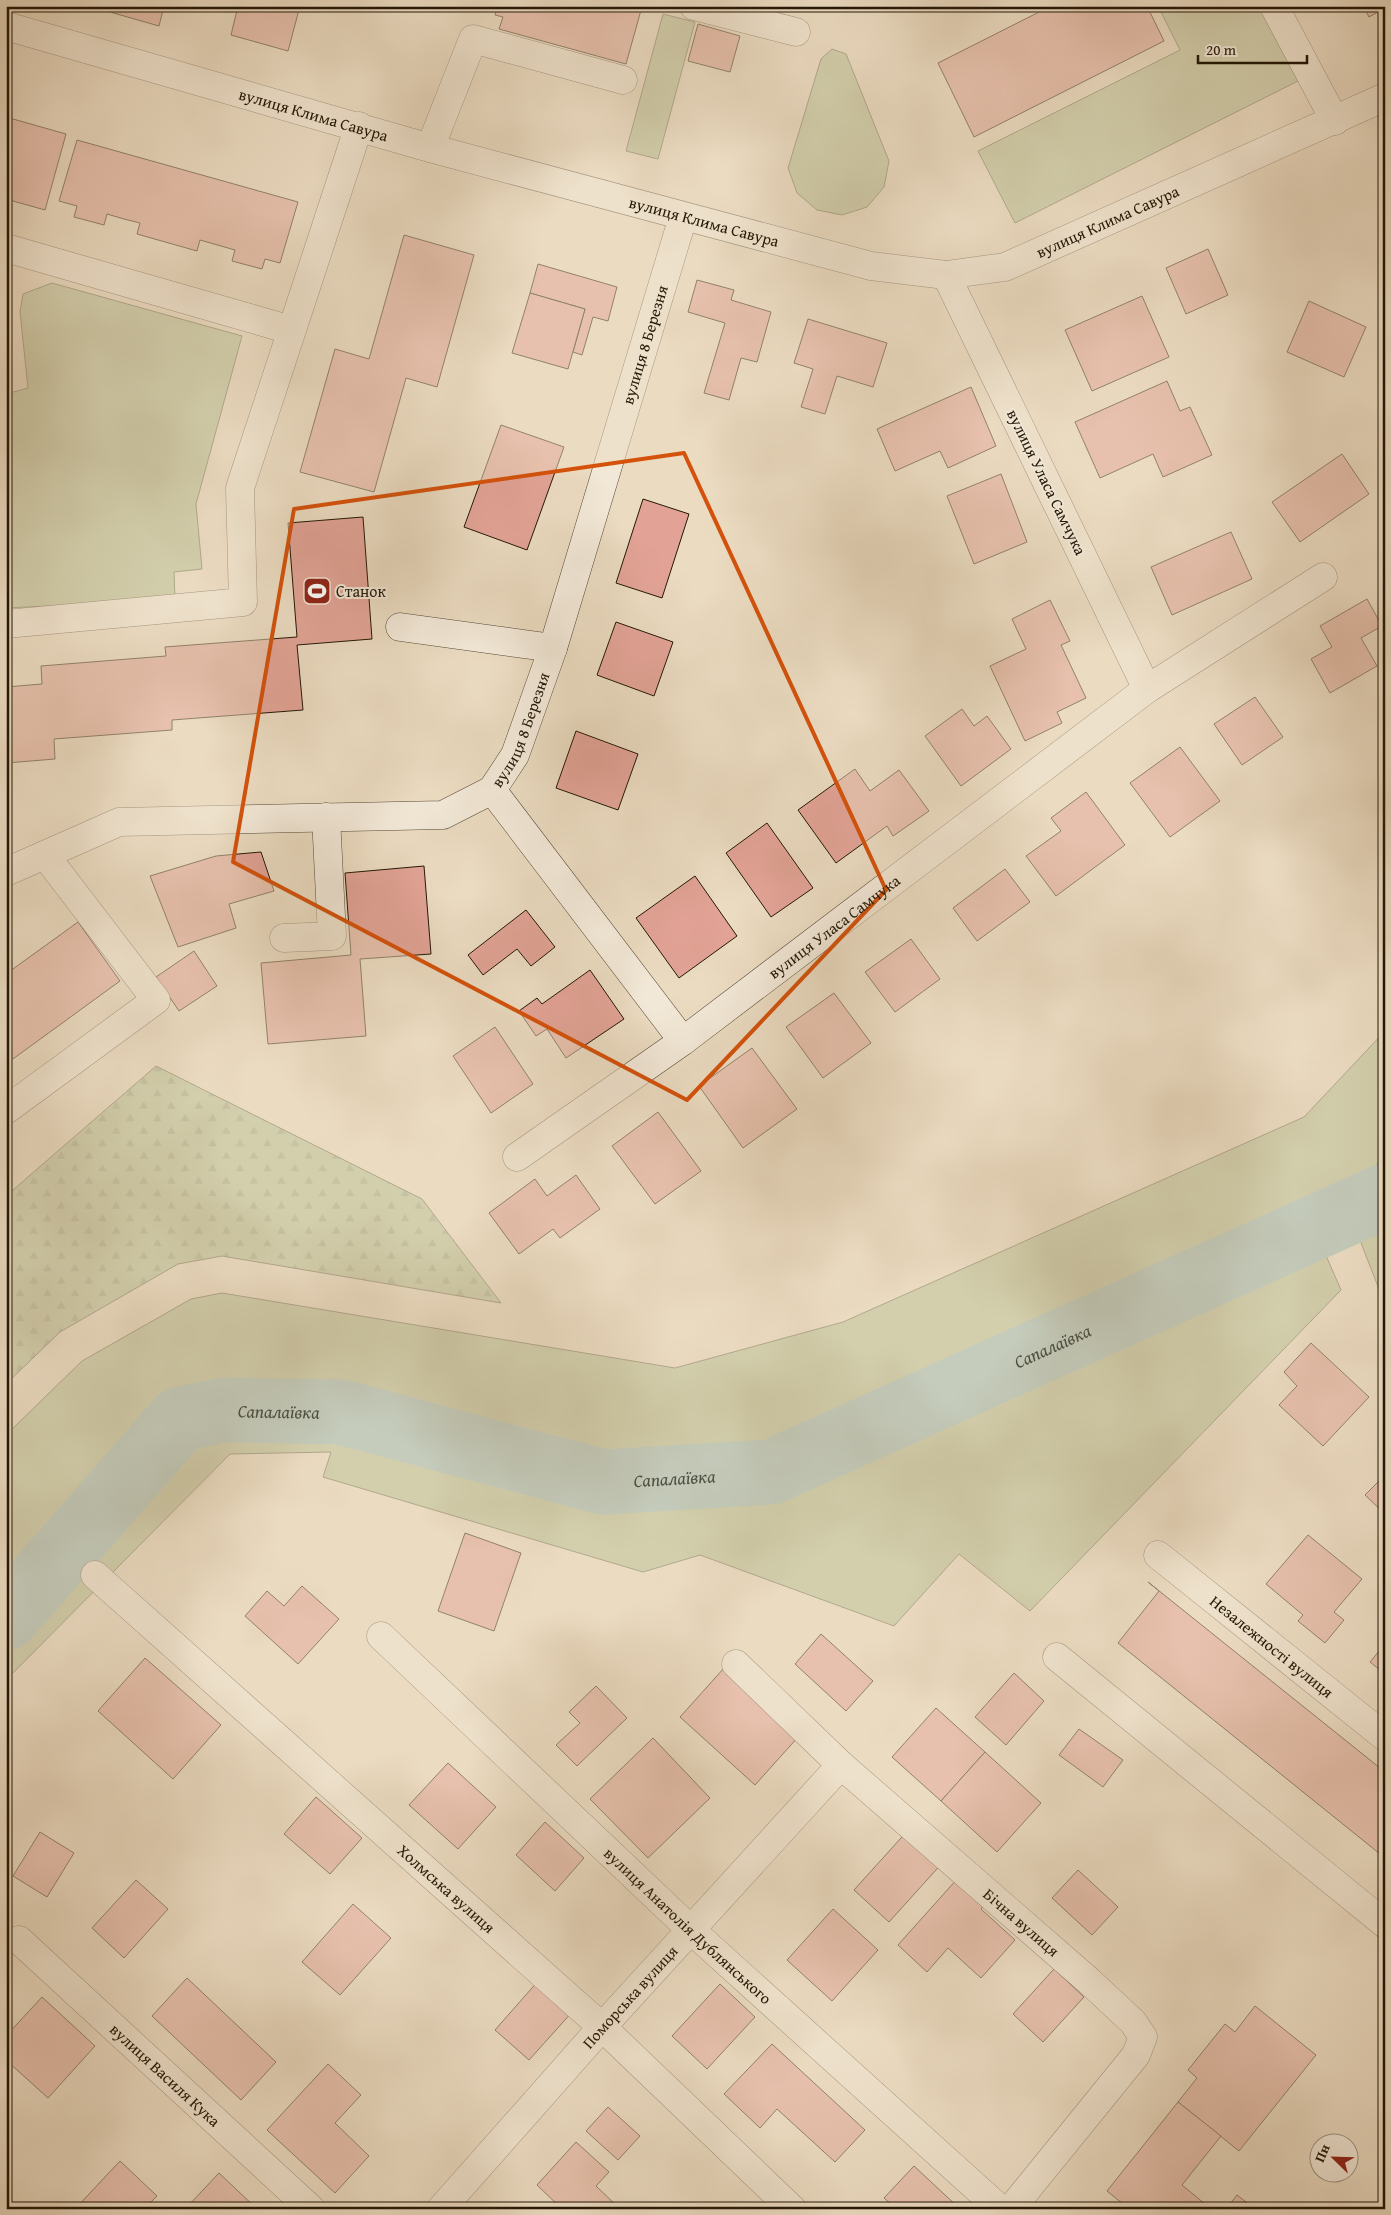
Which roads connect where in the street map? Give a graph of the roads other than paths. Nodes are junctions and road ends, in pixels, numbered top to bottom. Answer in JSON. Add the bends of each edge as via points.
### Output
{"nodes":[{"id":1,"x":694,"y":6,"type":"edge"},
{"id":2,"x":1274,"y":6,"type":"edge"},
{"id":3,"x":6,"y":26,"type":"edge"},
{"id":4,"x":796,"y":32,"type":"dead end"},
{"id":5,"x":623,"y":80,"type":"dead end"},
{"id":6,"x":1385,"y":97,"type":"edge"},
{"id":7,"x":1335,"y":121,"type":"junction"},
{"id":8,"x":359,"y":126,"type":"junction"},
{"id":9,"x":430,"y":148,"type":"junction"},
{"id":10,"x":683,"y":216,"type":"junction"},
{"id":11,"x":6,"y":248,"type":"edge"},
{"id":12,"x":946,"y":275,"type":"junction"},
{"id":13,"x":291,"y":330,"type":"junction"},
{"id":14,"x":1323,"y":577,"type":"dead end"},
{"id":15,"x":6,"y":624,"type":"edge"},
{"id":16,"x":400,"y":627,"type":"dead end"},
{"id":17,"x":552,"y":648,"type":"junction"},
{"id":18,"x":1147,"y":689,"type":"junction"},
{"id":19,"x":492,"y":790,"type":"junction"},
{"id":20,"x":326,"y":817,"type":"junction"},
{"id":21,"x":45,"y":855,"type":"junction"},
{"id":22,"x":6,"y":872,"type":"edge"},
{"id":23,"x":284,"y":938,"type":"dead end"},
{"id":24,"x":683,"y":1041,"type":"junction"},
{"id":25,"x":6,"y":1110,"type":"edge"},
{"id":26,"x":517,"y":1157,"type":"dead end"},
{"id":27,"x":1158,"y":1555,"type":"dead end"},
{"id":28,"x":95,"y":1575,"type":"dead end"},
{"id":29,"x":381,"y":1636,"type":"dead end"},
{"id":30,"x":1057,"y":1658,"type":"dead end"},
{"id":31,"x":736,"y":1664,"type":"dead end"},
{"id":32,"x":1385,"y":1738,"type":"edge"},
{"id":33,"x":841,"y":1765,"type":"junction"},
{"id":34,"x":1385,"y":1924,"type":"edge"},
{"id":35,"x":691,"y":1930,"type":"junction"},
{"id":36,"x":19,"y":1940,"type":"dead end"},
{"id":37,"x":602,"y":2027,"type":"junction"},
{"id":38,"x":311,"y":2209,"type":"edge"},
{"id":39,"x":441,"y":2209,"type":"edge"},
{"id":40,"x":792,"y":2209,"type":"edge"},
{"id":41,"x":1000,"y":2209,"type":"edge"},
{"id":42,"x":1011,"y":2209,"type":"edge"}],
"edges":[{"from":1,"to":4,"type":"street"},
{"from":2,"to":7,"type":"street"},
{"from":3,"to":8,"type":"street","name":"вулиця Клима Савура"},
{"from":5,"to":9,"type":"street","via":[[473,39]]},
{"from":6,"to":7,"type":"street","name":"вулиця Клима Савура"},
{"from":7,"to":12,"type":"street","name":"вулиця Клима Савура","via":[[1005,267]]},
{"from":8,"to":9,"type":"street","name":"вулиця Клима Савура"},
{"from":8,"to":13,"type":"street"},
{"from":9,"to":10,"type":"street","name":"вулиця Клима Савура"},
{"from":10,"to":12,"type":"street","name":"вулиця Клима Савура","via":[[871,266]]},
{"from":10,"to":17,"type":"street","name":"вулиця 8 Березня"},
{"from":11,"to":13,"type":"street"},
{"from":12,"to":18,"type":"street","name":"вулиця Уласа Самчука"},
{"from":13,"to":15,"type":"street","via":[[240,488],[243,602]]},
{"from":14,"to":18,"type":"street","name":"вулиця Уласа Самчука"},
{"from":16,"to":17,"type":"street"},
{"from":17,"to":19,"type":"street","name":"вулиця 8 Березня","via":[[515,756]]},
{"from":18,"to":24,"type":"street","name":"вулиця Уласа Самчука"},
{"from":19,"to":20,"type":"street","name":"вулиця 8 Березня","via":[[443,815]]},
{"from":19,"to":24,"type":"street"},
{"from":20,"to":21,"type":"street","name":"вулиця 8 Березня","via":[[119,822]]},
{"from":20,"to":23,"type":"street","via":[[332,936]]},
{"from":21,"to":22,"type":"street","name":"вулиця 8 Березня"},
{"from":21,"to":25,"type":"street","via":[[156,1000]]},
{"from":24,"to":26,"type":"street","name":"вулиця Уласа Самчука"},
{"from":27,"to":32,"type":"street","name":"Незалежності вулиця"},
{"from":28,"to":37,"type":"street","name":"Холмська вулиця"},
{"from":29,"to":35,"type":"street","name":"вулиця Анатолія Дублянського"},
{"from":30,"to":34,"type":"street"},
{"from":31,"to":33,"type":"street","name":"Бічна вулиця"},
{"from":33,"to":35,"type":"street","name":"Поморська вулиця"},
{"from":33,"to":42,"type":"street","name":"Бічна вулиця","via":[[1089,1981],[1133,2022],[1143,2037],[1136,2055]]},
{"from":35,"to":37,"type":"street","name":"Поморська вулиця"},
{"from":35,"to":41,"type":"street","name":"вулиця Анатолія Дублянського"},
{"from":36,"to":38,"type":"street","name":"вулиця Василя Кука"},
{"from":37,"to":39,"type":"street","name":"Поморська вулиця"},
{"from":37,"to":40,"type":"street","name":"Холмська вулиця"}]}
